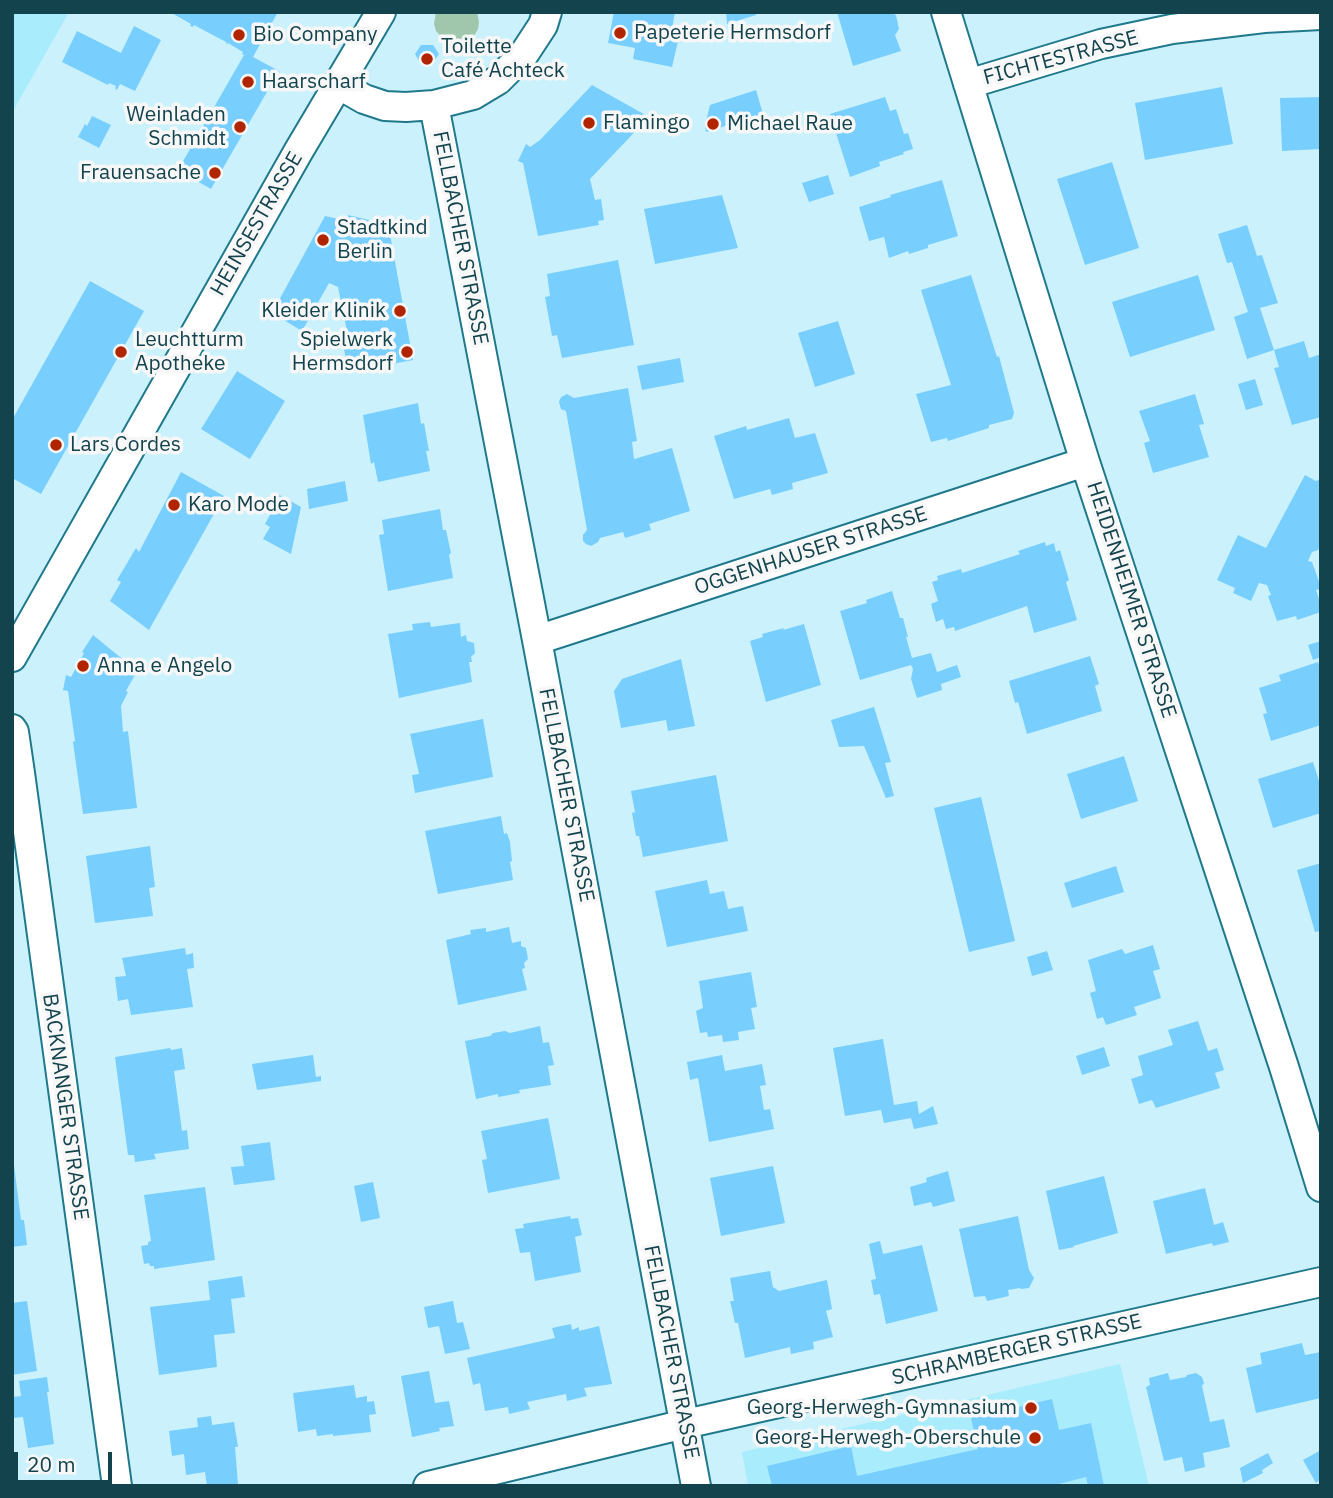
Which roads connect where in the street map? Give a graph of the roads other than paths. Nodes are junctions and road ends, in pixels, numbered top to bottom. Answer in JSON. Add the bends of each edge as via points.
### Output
{"nodes":[{"id":1,"x":381,"y":12,"type":"edge"},
{"id":2,"x":547,"y":12,"type":"edge"},
{"id":3,"x":946,"y":12,"type":"edge"},
{"id":4,"x":1321,"y":15,"type":"edge"},
{"id":5,"x":338,"y":84,"type":"junction"},
{"id":6,"x":968,"y":84,"type":"junction"},
{"id":7,"x":434,"y":105,"type":"junction"},
{"id":8,"x":1085,"y":462,"type":"junction"},
{"id":9,"x":537,"y":640,"type":"junction"},
{"id":10,"x":12,"y":657,"type":"edge"},
{"id":11,"x":12,"y":729,"type":"edge"},
{"id":12,"x":1321,"y":1187,"type":"edge"},
{"id":13,"x":1321,"y":1282,"type":"edge"},
{"id":14,"x":685,"y":1424,"type":"junction"},
{"id":15,"x":117,"y":1486,"type":"edge"},
{"id":16,"x":428,"y":1486,"type":"edge"},
{"id":17,"x":696,"y":1486,"type":"edge"}],
"edges":[{"from":1,"to":5,"type":"street","name":"HEINSESTRASSE"},
{"from":2,"to":7,"type":"street","via":[[524,54],[498,80],[473,95]]},
{"from":3,"to":6,"type":"street","name":"HEIDENHEIMER STRASSE"},
{"from":4,"to":6,"type":"street","name":"FICHTESTRASSE","via":[[1172,29],[1101,44]]},
{"from":5,"to":7,"type":"street","via":[[385,106]]},
{"from":5,"to":10,"type":"street","name":"HEINSESTRASSE"},
{"from":6,"to":8,"type":"street","name":"HEIDENHEIMER STRASSE"},
{"from":7,"to":9,"type":"street","name":"FELLBACHER STRASSE"},
{"from":8,"to":9,"type":"street","name":"OGGENHAUSER STRASSE"},
{"from":8,"to":12,"type":"street","name":"HEIDENHEIMER STRASSE"},
{"from":9,"to":14,"type":"street","name":"FELLBACHER STRASSE"},
{"from":11,"to":15,"type":"street","name":"BACKNANGER STRASSE"},
{"from":13,"to":14,"type":"street","name":"SCHRAMBERGER STRASSE"},
{"from":14,"to":16,"type":"street","name":"SCHRAMBERGER STRASSE"},
{"from":14,"to":17,"type":"street","name":"FELLBACHER STRASSE"}]}
